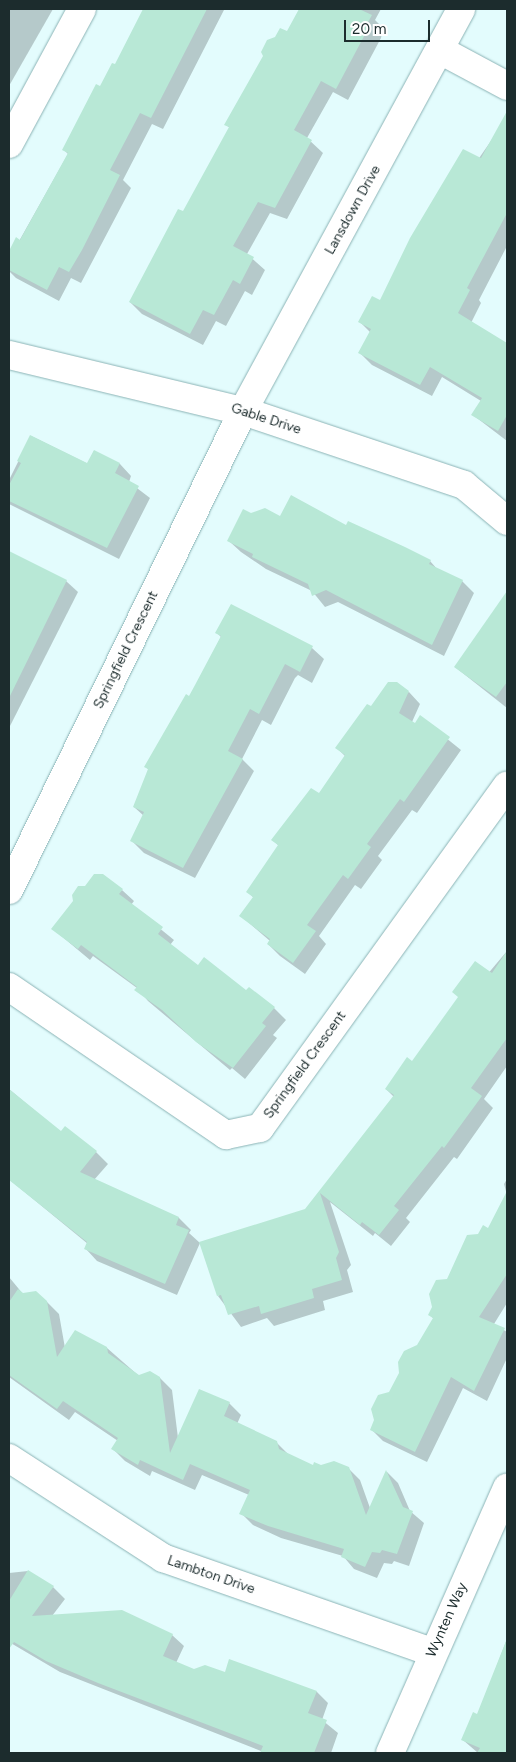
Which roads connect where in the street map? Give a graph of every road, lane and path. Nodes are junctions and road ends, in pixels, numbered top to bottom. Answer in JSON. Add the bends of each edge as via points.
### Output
{"nodes":[{"id":1,"x":82,"y":9,"type":"edge"},
{"id":2,"x":461,"y":9,"type":"edge"},
{"id":3,"x":440,"y":50,"type":"junction"},
{"id":4,"x":507,"y":86,"type":"edge"},
{"id":5,"x":9,"y":144,"type":"edge"},
{"id":6,"x":9,"y":355,"type":"edge"},
{"id":7,"x":243,"y":410,"type":"junction"},
{"id":8,"x":507,"y":521,"type":"edge"},
{"id":9,"x":507,"y":786,"type":"edge"},
{"id":10,"x":9,"y":890,"type":"edge"},
{"id":11,"x":9,"y":987,"type":"edge"},
{"id":12,"x":9,"y":1458,"type":"edge"},
{"id":13,"x":507,"y":1488,"type":"edge"},
{"id":14,"x":432,"y":1652,"type":"junction"},
{"id":15,"x":390,"y":1753,"type":"edge"}],
"edges":[{"from":1,"to":5,"type":"street"},
{"from":2,"to":3,"type":"street","name":"Lansdown Drive"},
{"from":3,"to":4,"type":"street"},
{"from":3,"to":7,"type":"street","name":"Lansdown Drive"},
{"from":6,"to":7,"type":"street","name":"Gable Drive"},
{"from":7,"to":8,"type":"street","name":"Gable Drive","via":[[464,486]]},
{"from":7,"to":10,"type":"street","name":"Springfield Crescent"},
{"from":9,"to":11,"type":"street","name":"Springfield Crescent","via":[[260,1128],[226,1135]]},
{"from":12,"to":14,"type":"street","name":"Lambton Drive","via":[[163,1558]]},
{"from":13,"to":14,"type":"street","name":"Wynten Way"},
{"from":14,"to":15,"type":"street","name":"Wynten Way"}]}
